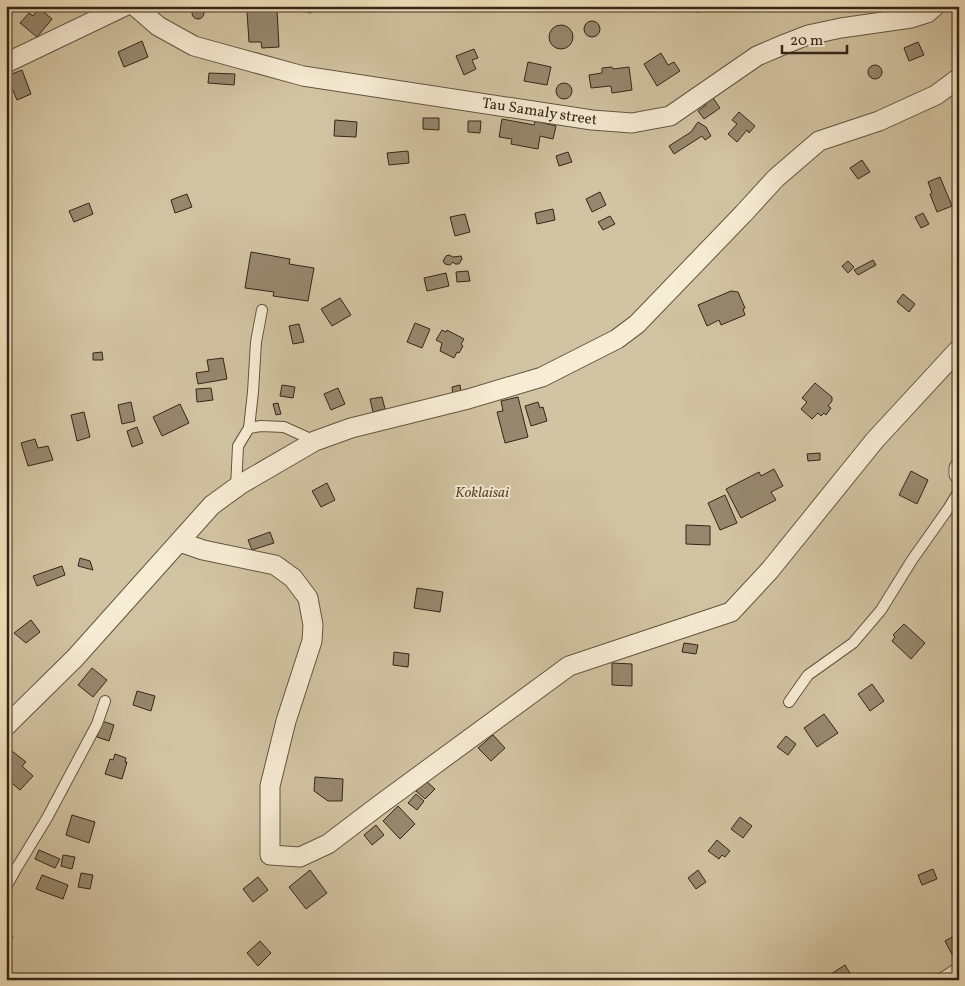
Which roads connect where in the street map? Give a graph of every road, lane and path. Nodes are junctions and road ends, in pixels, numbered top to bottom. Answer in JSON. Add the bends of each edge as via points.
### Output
{"nodes":[{"id":1,"x":125,"y":6,"type":"edge"},
{"id":2,"x":135,"y":6,"type":"edge"},
{"id":3,"x":935,"y":6,"type":"edge"},
{"id":4,"x":6,"y":63,"type":"edge"},
{"id":5,"x":959,"y":78,"type":"edge"},
{"id":6,"x":262,"y":310,"type":"dead end"},
{"id":7,"x":959,"y":349,"type":"edge"},
{"id":8,"x":248,"y":428,"type":"junction"},
{"id":9,"x":315,"y":441,"type":"junction"},
{"id":10,"x":959,"y":468,"type":"edge"},
{"id":11,"x":959,"y":474,"type":"edge"},
{"id":12,"x":236,"y":488,"type":"junction"},
{"id":13,"x":959,"y":491,"type":"edge"},
{"id":14,"x":180,"y":542,"type":"junction"},
{"id":15,"x":105,"y":701,"type":"dead end"},
{"id":16,"x":789,"y":702,"type":"dead end"},
{"id":17,"x":6,"y":726,"type":"edge"},
{"id":18,"x":6,"y":888,"type":"edge"},
{"id":19,"x":959,"y":967,"type":"edge"},
{"id":20,"x":939,"y":980,"type":"edge"}],
"edges":[{"from":1,"to":4,"type":"street"},
{"from":2,"to":3,"type":"street","name":"Tau Samaly street","via":[[158,26],[194,46],[303,76],[582,118],[632,122],[670,116],[757,56],[808,35],[911,18],[927,13]]},
{"from":5,"to":9,"type":"street","via":[[936,95],[888,117],[819,141],[776,178],[637,324],[617,339],[542,377],[351,428]]},
{"from":6,"to":8,"type":"lane"},
{"from":7,"to":14,"type":"street","via":[[875,440],[770,570],[731,612],[569,666],[328,844],[300,858],[270,855],[270,786],[286,721],[312,641],[308,598],[294,578],[275,565],[202,550]]},
{"from":8,"to":9,"type":"lane","via":[[284,427]]},
{"from":8,"to":12,"type":"lane","via":[[238,446]]},
{"from":9,"to":12,"type":"street"},
{"from":10,"to":11,"type":"street"},
{"from":12,"to":14,"type":"street","via":[[212,506]]},
{"from":13,"to":16,"type":"lane","via":[[881,610],[853,643],[808,675]]},
{"from":14,"to":17,"type":"street","via":[[75,658]]},
{"from":15,"to":18,"type":"lane","via":[[97,724]]},
{"from":19,"to":20,"type":"lane"}]}
